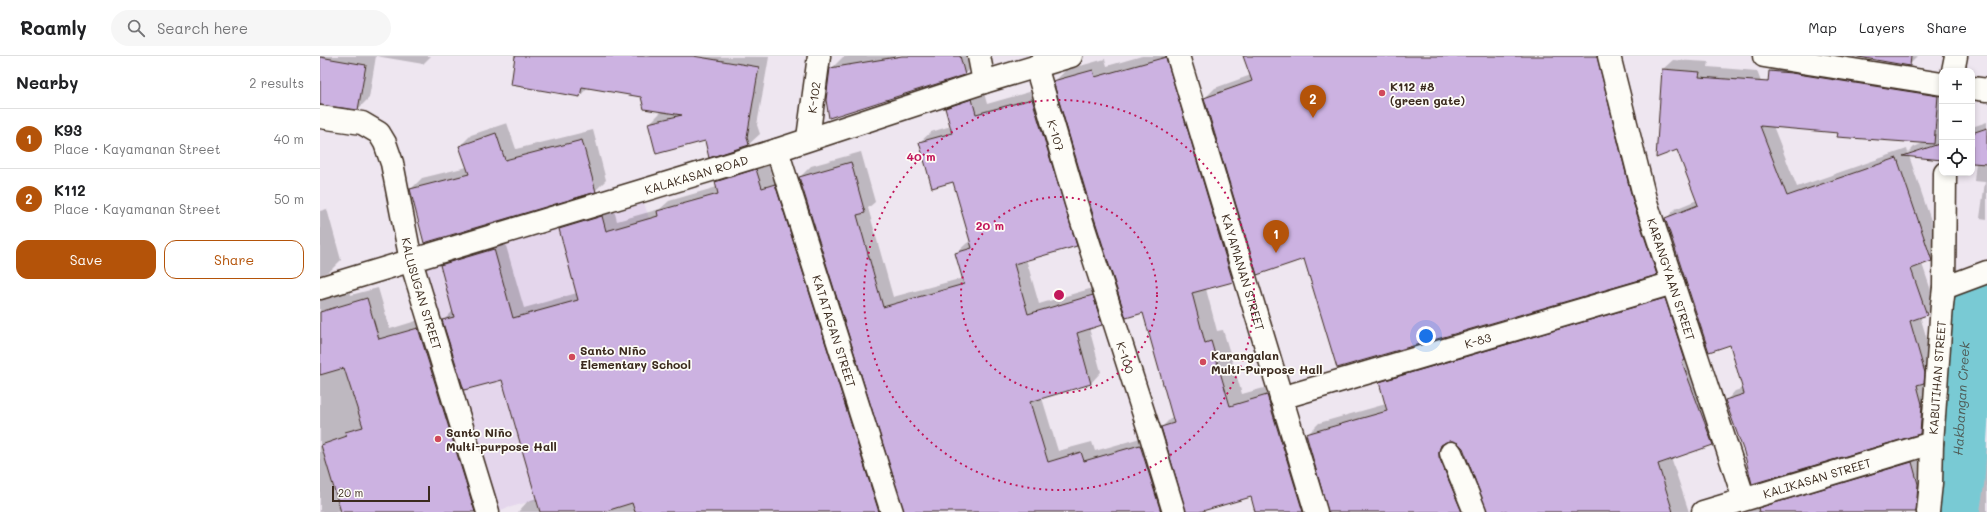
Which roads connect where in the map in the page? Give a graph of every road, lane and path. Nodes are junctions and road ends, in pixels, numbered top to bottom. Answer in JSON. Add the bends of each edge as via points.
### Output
{"nodes":[{"id":1,"x":819,"y":56,"type":"edge"},
{"id":2,"x":979,"y":56,"type":"edge"},
{"id":3,"x":1071,"y":56,"type":"edge"},
{"id":4,"x":1178,"y":56,"type":"edge"},
{"id":5,"x":1609,"y":56,"type":"edge"},
{"id":6,"x":1764,"y":56,"type":"edge"},
{"id":7,"x":1956,"y":56,"type":"edge"},
{"id":8,"x":1036,"y":66,"type":"junction"},
{"id":9,"x":1954,"y":68,"type":"edge"},
{"id":10,"x":984,"y":82,"type":"junction"},
{"id":11,"x":1939,"y":84,"type":"edge"},
{"id":12,"x":1975,"y":88,"type":"edge"},
{"id":13,"x":1987,"y":90,"type":"edge"},
{"id":14,"x":320,"y":117,"type":"edge"},
{"id":15,"x":808,"y":138,"type":"junction"},
{"id":16,"x":777,"y":150,"type":"junction"},
{"id":17,"x":1945,"y":176,"type":"edge"},
{"id":18,"x":1076,"y":203,"type":"joint"},
{"id":19,"x":411,"y":260,"type":"junction"},
{"id":20,"x":1987,"y":272,"type":"edge"},
{"id":21,"x":1673,"y":283,"type":"junction"},
{"id":22,"x":320,"y":288,"type":"edge"},
{"id":23,"x":1944,"y":288,"type":"junction"},
{"id":24,"x":1281,"y":398,"type":"junction"},
{"id":25,"x":1932,"y":443,"type":"junction"},
{"id":26,"x":1451,"y":453,"type":"dead end"},
{"id":27,"x":1744,"y":499,"type":"junction"},
{"id":28,"x":488,"y":512,"type":"edge"},
{"id":29,"x":892,"y":512,"type":"edge"},
{"id":30,"x":1174,"y":512,"type":"edge"},
{"id":31,"x":1316,"y":512,"type":"edge"},
{"id":32,"x":1476,"y":512,"type":"edge"},
{"id":33,"x":1703,"y":512,"type":"edge"},
{"id":34,"x":1928,"y":512,"type":"edge"}],
"edges":[{"from":1,"to":15,"type":"street","name":"K-102"},
{"from":2,"to":10,"type":"street"},
{"from":3,"to":8,"type":"street","name":"KALAKASAN ROAD"},
{"from":4,"to":24,"type":"street","name":"KAYAMANAN STREET"},
{"from":5,"to":21,"type":"street","name":"KARANGYAAN STREET","via":[[1645,199]]},
{"from":6,"to":11,"type":"street"},
{"from":7,"to":9,"type":"street"},
{"from":8,"to":10,"type":"street","name":"KALAKASAN ROAD"},
{"from":8,"to":18,"type":"street","name":"K-107"},
{"from":10,"to":15,"type":"street","name":"KALAKASAN ROAD"},
{"from":12,"to":13,"type":"street"},
{"from":14,"to":19,"type":"street","name":"KALUSUGAN STREET","via":[[362,123],[379,133],[392,163]]},
{"from":15,"to":16,"type":"street","name":"KALAKASAN ROAD"},
{"from":16,"to":19,"type":"street","name":"KALAKASAN ROAD"},
{"from":16,"to":29,"type":"street","name":"KATATAGAN STREET"},
{"from":17,"to":23,"type":"street","name":"KABUTIHAN STREET"},
{"from":18,"to":30,"type":"street","name":"K-100"},
{"from":19,"to":22,"type":"street","name":"KALAKASAN ROAD"},
{"from":19,"to":28,"type":"street","name":"KALUSUGAN STREET"},
{"from":20,"to":23,"type":"street"},
{"from":21,"to":24,"type":"street","name":"K-83"},
{"from":21,"to":27,"type":"street","name":"KARANGYAAN STREET"},
{"from":23,"to":25,"type":"street","name":"KABUTIHAN STREET"},
{"from":24,"to":31,"type":"street","name":"KAYAMANAN STREET"},
{"from":25,"to":27,"type":"street","name":"KALIKASAN STREET"},
{"from":25,"to":34,"type":"street","name":"KABUTIHAN STREET","via":[[1932,483]]},
{"from":26,"to":32,"type":"street"},
{"from":27,"to":33,"type":"street","name":"KALIKASAN STREET"}]}
